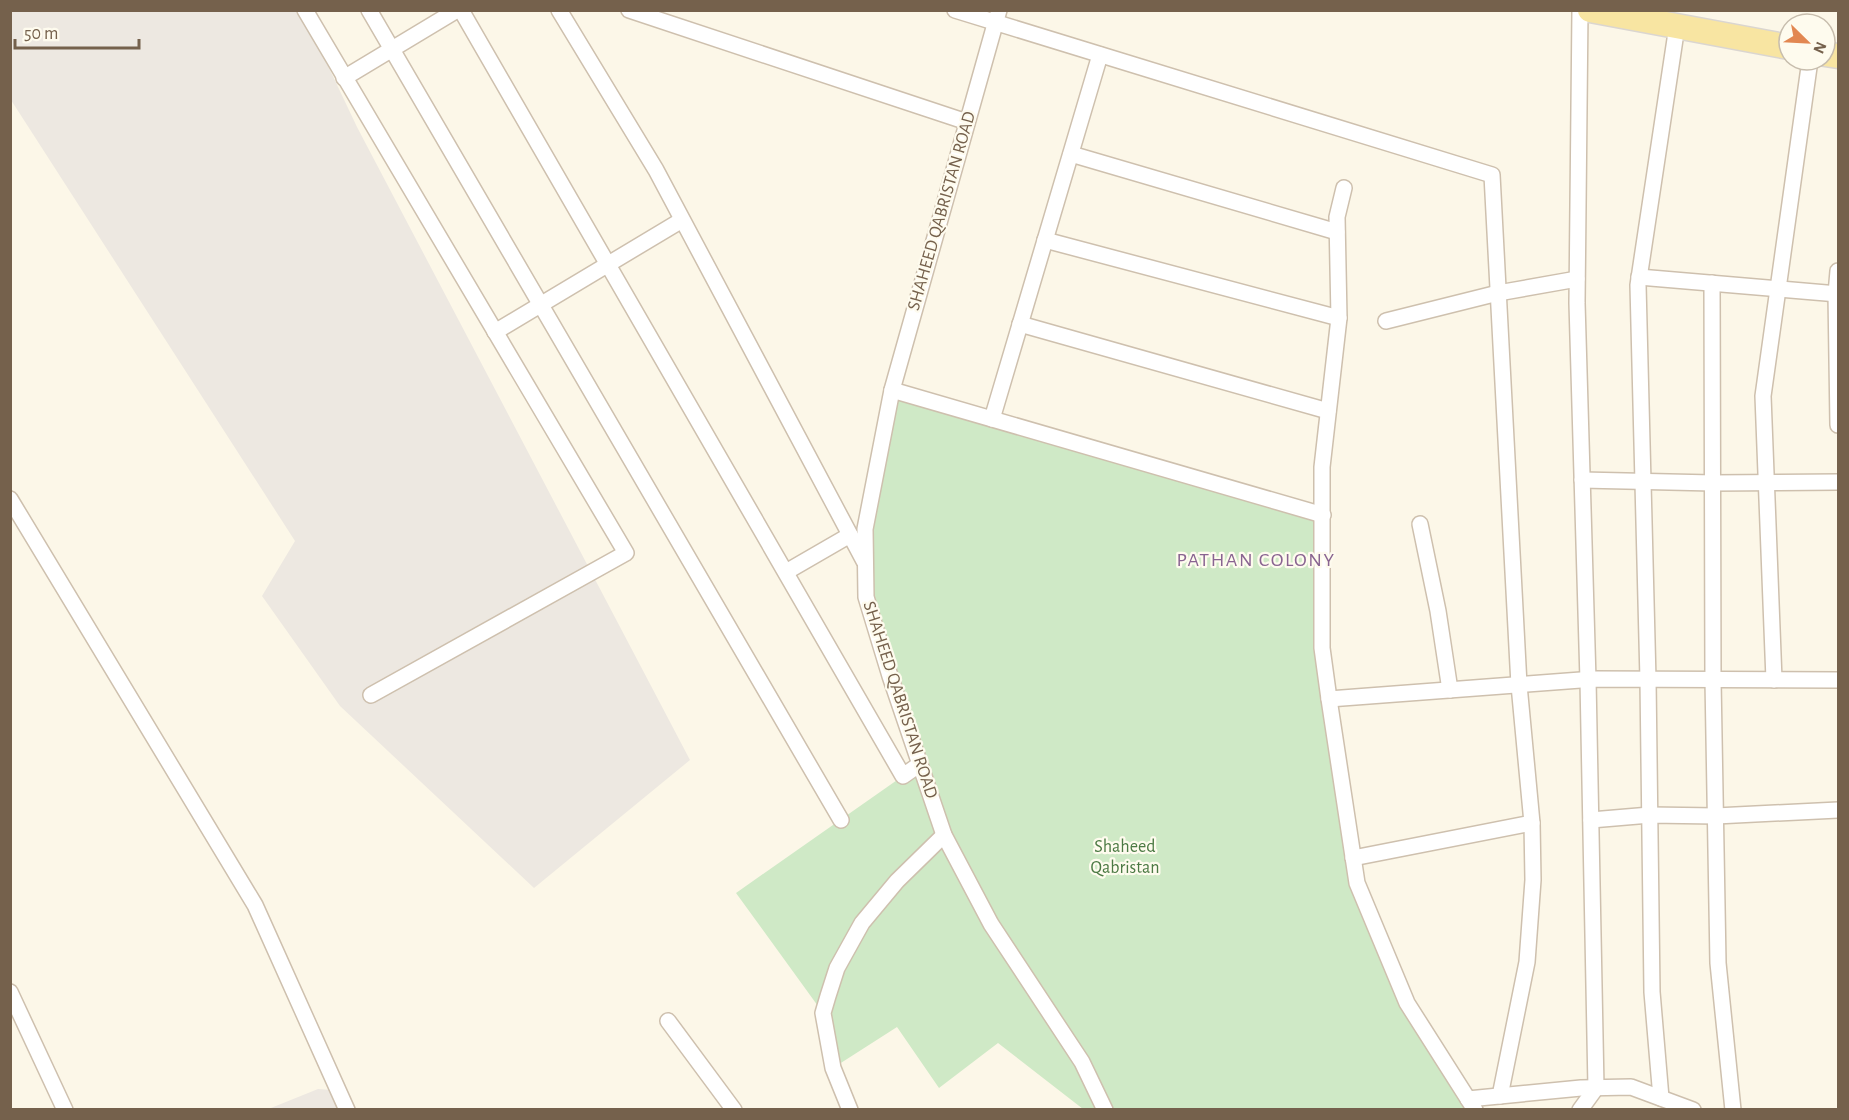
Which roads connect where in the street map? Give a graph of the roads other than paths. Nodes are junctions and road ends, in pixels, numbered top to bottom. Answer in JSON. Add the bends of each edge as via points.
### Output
{"nodes":[{"id":1,"x":305,"y":10,"type":"edge"},
{"id":2,"x":369,"y":10,"type":"edge"},
{"id":3,"x":459,"y":10,"type":"edge"},
{"id":4,"x":559,"y":10,"type":"edge"},
{"id":5,"x":629,"y":10,"type":"edge"},
{"id":6,"x":955,"y":10,"type":"edge"},
{"id":7,"x":1580,"y":10,"type":"edge"},
{"id":8,"x":1590,"y":10,"type":"edge"},
{"id":9,"x":997,"y":17,"type":"edge"},
{"id":10,"x":1677,"y":26,"type":"junction"},
{"id":11,"x":1777,"y":45,"type":"edge"},
{"id":12,"x":392,"y":50,"type":"junction"},
{"id":13,"x":1100,"y":56,"type":"junction"},
{"id":14,"x":1808,"y":72,"type":"edge"},
{"id":15,"x":344,"y":78,"type":"junction"},
{"id":16,"x":967,"y":122,"type":"junction"},
{"id":17,"x":1071,"y":154,"type":"junction"},
{"id":18,"x":1344,"y":188,"type":"dead end"},
{"id":19,"x":682,"y":220,"type":"junction"},
{"id":20,"x":1337,"y":232,"type":"junction"},
{"id":21,"x":1045,"y":240,"type":"junction"},
{"id":22,"x":608,"y":265,"type":"junction"},
{"id":23,"x":1839,"y":271,"type":"edge"},
{"id":24,"x":1640,"y":277,"type":"junction"},
{"id":25,"x":1577,"y":279,"type":"junction"},
{"id":26,"x":1713,"y":283,"type":"junction"},
{"id":27,"x":1778,"y":289,"type":"junction"},
{"id":28,"x":1498,"y":293,"type":"junction"},
{"id":29,"x":1837,"y":294,"type":"edge"},
{"id":30,"x":540,"y":305,"type":"junction"},
{"id":31,"x":1339,"y":318,"type":"junction"},
{"id":32,"x":1386,"y":321,"type":"dead end"},
{"id":33,"x":1020,"y":324,"type":"junction"},
{"id":34,"x":495,"y":332,"type":"junction"},
{"id":35,"x":892,"y":390,"type":"junction"},
{"id":36,"x":1328,"y":411,"type":"junction"},
{"id":37,"x":992,"y":419,"type":"junction"},
{"id":38,"x":1839,"y":425,"type":"edge"},
{"id":39,"x":1582,"y":480,"type":"junction"},
{"id":40,"x":1643,"y":481,"type":"junction"},
{"id":41,"x":1767,"y":482,"type":"junction"},
{"id":42,"x":1839,"y":482,"type":"edge"},
{"id":43,"x":1713,"y":483,"type":"junction"},
{"id":44,"x":10,"y":499,"type":"edge"},
{"id":45,"x":1323,"y":515,"type":"junction"},
{"id":46,"x":1420,"y":524,"type":"dead end"},
{"id":47,"x":850,"y":535,"type":"junction"},
{"id":48,"x":866,"y":563,"type":"junction"},
{"id":49,"x":786,"y":572,"type":"junction"},
{"id":50,"x":1588,"y":680,"type":"junction"},
{"id":51,"x":1648,"y":680,"type":"junction"},
{"id":52,"x":1713,"y":680,"type":"junction"},
{"id":53,"x":1774,"y":680,"type":"junction"},
{"id":54,"x":1839,"y":680,"type":"edge"},
{"id":55,"x":1519,"y":685,"type":"junction"},
{"id":56,"x":1450,"y":690,"type":"junction"},
{"id":57,"x":371,"y":695,"type":"dead end"},
{"id":58,"x":1329,"y":699,"type":"junction"},
{"id":59,"x":920,"y":764,"type":"junction"},
{"id":60,"x":1839,"y":810,"type":"edge"},
{"id":61,"x":1650,"y":815,"type":"junction"},
{"id":62,"x":1716,"y":816,"type":"junction"},
{"id":63,"x":841,"y":820,"type":"dead end"},
{"id":64,"x":1591,"y":820,"type":"junction"},
{"id":65,"x":1532,"y":823,"type":"junction"},
{"id":66,"x":944,"y":835,"type":"junction"},
{"id":67,"x":1353,"y":858,"type":"junction"},
{"id":68,"x":10,"y":992,"type":"edge"},
{"id":69,"x":668,"y":1021,"type":"dead end"},
{"id":70,"x":1596,"y":1088,"type":"junction"},
{"id":71,"x":1500,"y":1096,"type":"junction"},
{"id":72,"x":1661,"y":1098,"type":"junction"},
{"id":73,"x":1472,"y":1104,"type":"edge"},
{"id":74,"x":65,"y":1110,"type":"edge"},
{"id":75,"x":347,"y":1110,"type":"edge"},
{"id":76,"x":734,"y":1110,"type":"edge"},
{"id":77,"x":850,"y":1110,"type":"edge"},
{"id":78,"x":1106,"y":1110,"type":"edge"},
{"id":79,"x":1580,"y":1110,"type":"edge"},
{"id":80,"x":1694,"y":1110,"type":"edge"},
{"id":81,"x":1733,"y":1110,"type":"edge"}],
"edges":[{"from":1,"to":15,"type":"street"},
{"from":2,"to":12,"type":"street"},
{"from":3,"to":12,"type":"street"},
{"from":3,"to":22,"type":"street"},
{"from":4,"to":19,"type":"street"},
{"from":5,"to":16,"type":"street"},
{"from":6,"to":9,"type":"street"},
{"from":7,"to":25,"type":"street"},
{"from":8,"to":10,"type":"main road"},
{"from":9,"to":13,"type":"street"},
{"from":9,"to":16,"type":"street","name":"SHAHEED QABRISTAN ROAD"},
{"from":10,"to":11,"type":"main road"},
{"from":10,"to":24,"type":"street"},
{"from":12,"to":15,"type":"street"},
{"from":12,"to":30,"type":"street"},
{"from":13,"to":17,"type":"street"},
{"from":13,"to":28,"type":"street","via":[[1492,175]]},
{"from":14,"to":27,"type":"street"},
{"from":15,"to":34,"type":"street"},
{"from":16,"to":35,"type":"street","name":"SHAHEED QABRISTAN ROAD"},
{"from":17,"to":20,"type":"street"},
{"from":17,"to":21,"type":"street"},
{"from":18,"to":20,"type":"street"},
{"from":19,"to":22,"type":"street"},
{"from":19,"to":47,"type":"street"},
{"from":20,"to":31,"type":"street"},
{"from":21,"to":31,"type":"street"},
{"from":21,"to":33,"type":"street"},
{"from":22,"to":30,"type":"street"},
{"from":22,"to":49,"type":"street"},
{"from":23,"to":29,"type":"street"},
{"from":24,"to":26,"type":"street"},
{"from":24,"to":40,"type":"street"},
{"from":25,"to":28,"type":"street"},
{"from":25,"to":39,"type":"street"},
{"from":26,"to":27,"type":"street"},
{"from":26,"to":43,"type":"street"},
{"from":27,"to":29,"type":"street"},
{"from":27,"to":41,"type":"street","via":[[1763,396]]},
{"from":28,"to":32,"type":"street"},
{"from":28,"to":55,"type":"street"},
{"from":29,"to":38,"type":"street"},
{"from":30,"to":34,"type":"street"},
{"from":30,"to":63,"type":"street"},
{"from":31,"to":36,"type":"street"},
{"from":33,"to":36,"type":"street"},
{"from":33,"to":37,"type":"street"},
{"from":34,"to":57,"type":"street","via":[[626,553]]},
{"from":35,"to":37,"type":"street"},
{"from":35,"to":48,"type":"street","name":"SHAHEED QABRISTAN ROAD","via":[[865,529]]},
{"from":36,"to":45,"type":"street"},
{"from":37,"to":45,"type":"street"},
{"from":39,"to":40,"type":"street"},
{"from":39,"to":50,"type":"street"},
{"from":40,"to":43,"type":"street"},
{"from":40,"to":51,"type":"street"},
{"from":41,"to":42,"type":"street"},
{"from":41,"to":43,"type":"street"},
{"from":41,"to":53,"type":"street"},
{"from":43,"to":52,"type":"street"},
{"from":44,"to":75,"type":"street","via":[[255,905]]},
{"from":45,"to":58,"type":"street","via":[[1322,648]]},
{"from":46,"to":56,"type":"street"},
{"from":47,"to":48,"type":"street"},
{"from":47,"to":49,"type":"street"},
{"from":48,"to":59,"type":"street","name":"SHAHEED QABRISTAN ROAD","via":[[866,597]]},
{"from":49,"to":59,"type":"street","via":[[903,776]]},
{"from":50,"to":51,"type":"street"},
{"from":50,"to":55,"type":"street"},
{"from":50,"to":64,"type":"street"},
{"from":51,"to":52,"type":"street"},
{"from":51,"to":61,"type":"street"},
{"from":52,"to":53,"type":"street"},
{"from":52,"to":62,"type":"street"},
{"from":53,"to":54,"type":"street"},
{"from":55,"to":56,"type":"street"},
{"from":55,"to":65,"type":"street"},
{"from":56,"to":58,"type":"street"},
{"from":58,"to":67,"type":"street"},
{"from":59,"to":66,"type":"street","name":"SHAHEED QABRISTAN ROAD"},
{"from":60,"to":62,"type":"street"},
{"from":61,"to":62,"type":"street"},
{"from":61,"to":64,"type":"street"},
{"from":61,"to":72,"type":"street","via":[[1652,992]]},
{"from":62,"to":81,"type":"street","via":[[1718,963]]},
{"from":64,"to":70,"type":"street"},
{"from":65,"to":67,"type":"street"},
{"from":65,"to":71,"type":"street","via":[[1533,880],[1527,962]]},
{"from":66,"to":77,"type":"street","via":[[897,881],[862,923],[837,968],[823,1013],[833,1068]]},
{"from":66,"to":78,"type":"street","name":"SHAHEED QABRISTAN ROAD","via":[[991,924],[1082,1062]]},
{"from":67,"to":73,"type":"street","via":[[1357,883],[1407,1003]]},
{"from":68,"to":74,"type":"street"},
{"from":69,"to":76,"type":"street"},
{"from":70,"to":71,"type":"street"},
{"from":70,"to":72,"type":"street","via":[[1632,1087]]},
{"from":70,"to":79,"type":"street"},
{"from":71,"to":73,"type":"street"},
{"from":72,"to":80,"type":"street"}]}
